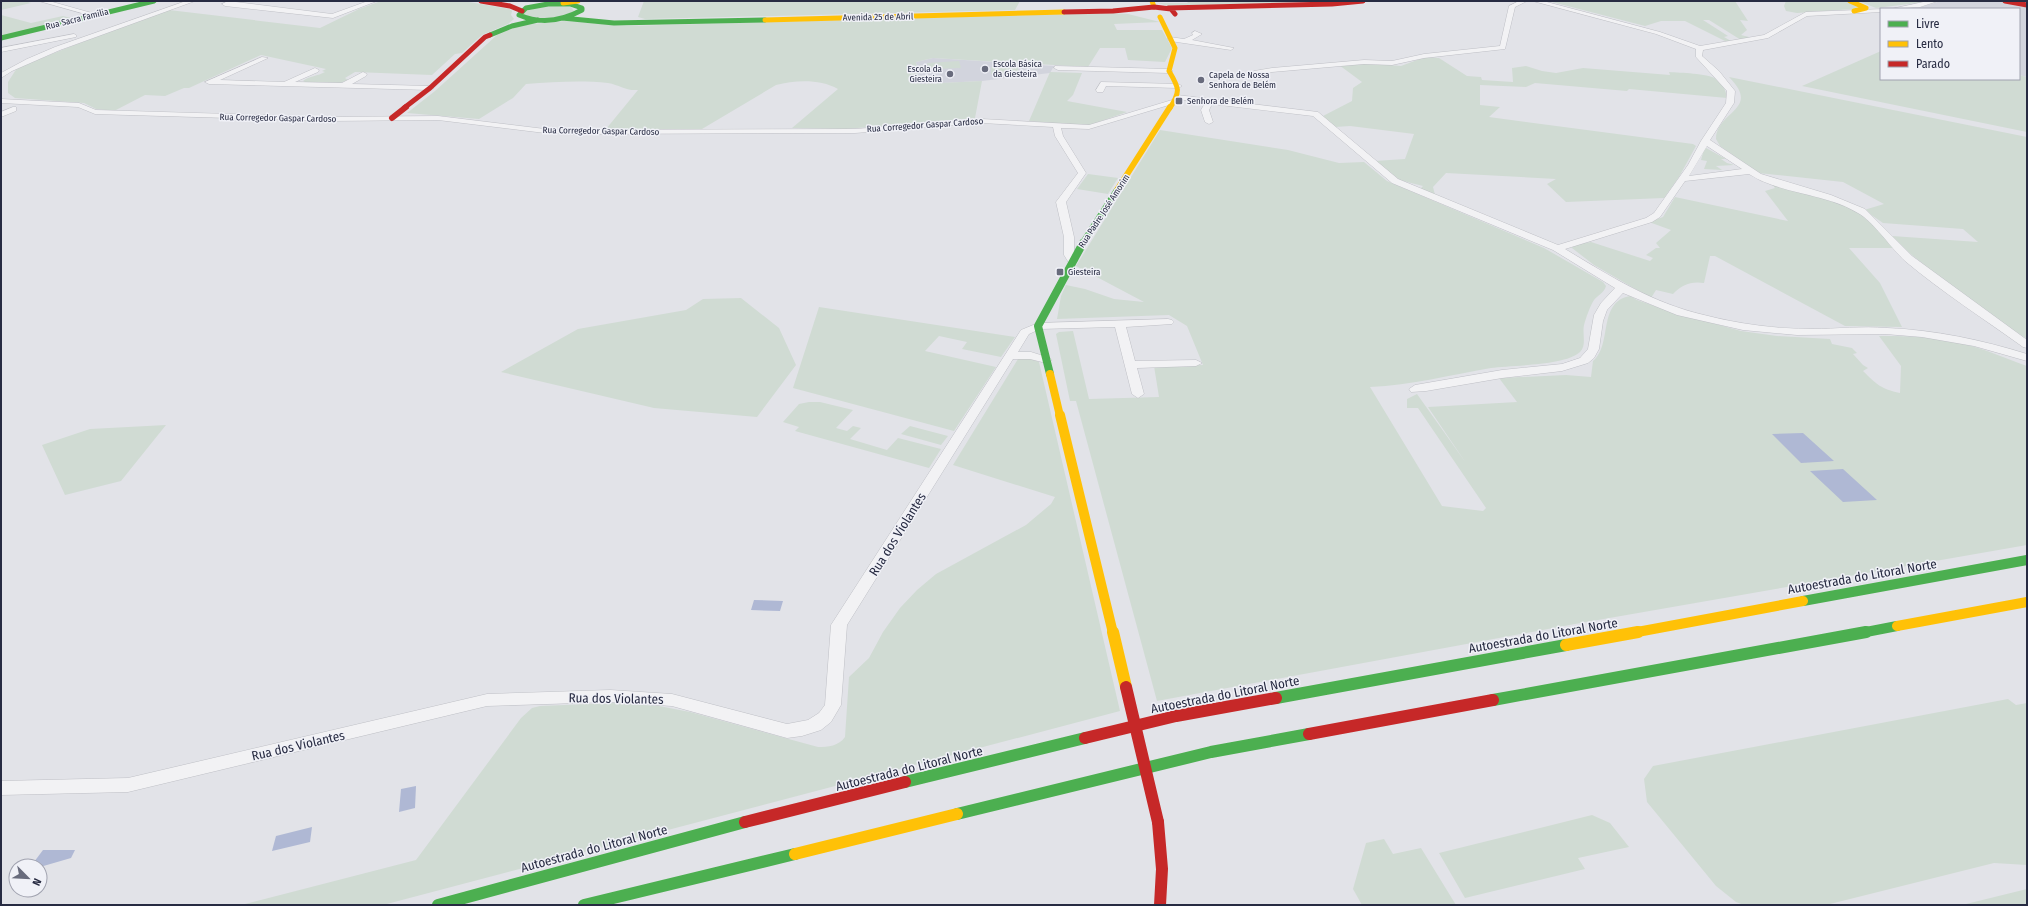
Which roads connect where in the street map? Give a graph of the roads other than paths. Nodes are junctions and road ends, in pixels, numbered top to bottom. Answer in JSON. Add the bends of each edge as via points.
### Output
{"nodes":[{"id":1,"x":42,"y":1,"type":"edge"},
{"id":2,"x":154,"y":1,"type":"edge"},
{"id":3,"x":192,"y":1,"type":"edge"},
{"id":4,"x":234,"y":1,"type":"edge"},
{"id":5,"x":262,"y":1,"type":"edge"},
{"id":6,"x":374,"y":1,"type":"edge"},
{"id":7,"x":481,"y":1,"type":"edge"},
{"id":8,"x":505,"y":1,"type":"edge"},
{"id":9,"x":1364,"y":1,"type":"edge"},
{"id":10,"x":1524,"y":1,"type":"edge"},
{"id":11,"x":1536,"y":1,"type":"edge"},
{"id":12,"x":1850,"y":1,"type":"edge"},
{"id":13,"x":1935,"y":1,"type":"edge"},
{"id":14,"x":2005,"y":1,"type":"edge"},
{"id":15,"x":1153,"y":4,"type":"edge"},
{"id":16,"x":540,"y":5,"type":"junction"},
{"id":17,"x":580,"y":5,"type":"edge"},
{"id":18,"x":2027,"y":5,"type":"edge"},
{"id":19,"x":246,"y":6,"type":"junction"},
{"id":20,"x":1900,"y":8,"type":"edge"},
{"id":21,"x":1880,"y":10,"type":"edge"},
{"id":22,"x":1142,"y":11,"type":"junction"},
{"id":23,"x":1171,"y":11,"type":"junction"},
{"id":24,"x":1854,"y":11,"type":"junction"},
{"id":25,"x":521,"y":14,"type":"junction"},
{"id":26,"x":96,"y":15,"type":"junction"},
{"id":27,"x":1160,"y":17,"type":"junction"},
{"id":28,"x":562,"y":18,"type":"junction"},
{"id":29,"x":538,"y":20,"type":"junction"},
{"id":30,"x":644,"y":23,"type":"junction"},
{"id":31,"x":512,"y":26,"type":"junction"},
{"id":32,"x":105,"y":31,"type":"junction"},
{"id":33,"x":1195,"y":33,"type":"dead end"},
{"id":34,"x":1,"y":38,"type":"edge"},
{"id":35,"x":1170,"y":38,"type":"junction"},
{"id":36,"x":1186,"y":41,"type":"junction"},
{"id":37,"x":1231,"y":48,"type":"dead end"},
{"id":38,"x":1700,"y":48,"type":"junction"},
{"id":39,"x":1,"y":50,"type":"edge"},
{"id":40,"x":264,"y":58,"type":"dead end"},
{"id":41,"x":1058,"y":68,"type":"dead end"},
{"id":42,"x":315,"y":70,"type":"dead end"},
{"id":43,"x":1170,"y":71,"type":"junction"},
{"id":44,"x":363,"y":74,"type":"dead end"},
{"id":45,"x":1,"y":76,"type":"edge"},
{"id":46,"x":1252,"y":76,"type":"dead end"},
{"id":47,"x":284,"y":85,"type":"junction"},
{"id":48,"x":343,"y":86,"type":"junction"},
{"id":49,"x":1178,"y":86,"type":"junction"},
{"id":50,"x":430,"y":88,"type":"junction"},
{"id":51,"x":1100,"y":90,"type":"dead end"},
{"id":52,"x":1176,"y":100,"type":"junction"},
{"id":53,"x":1,"y":101,"type":"edge"},
{"id":54,"x":1210,"y":101,"type":"junction"},
{"id":55,"x":1,"y":108,"type":"edge"},
{"id":56,"x":12,"y":109,"type":"junction"},
{"id":57,"x":95,"y":112,"type":"junction"},
{"id":58,"x":1,"y":115,"type":"edge"},
{"id":59,"x":392,"y":118,"type":"junction"},
{"id":60,"x":1209,"y":122,"type":"dead end"},
{"id":61,"x":1062,"y":127,"type":"junction"},
{"id":62,"x":1089,"y":127,"type":"junction"},
{"id":63,"x":1068,"y":139,"type":"junction"},
{"id":64,"x":1705,"y":140,"type":"junction"},
{"id":65,"x":1752,"y":172,"type":"junction"},
{"id":66,"x":1683,"y":179,"type":"junction"},
{"id":67,"x":1067,"y":226,"type":"junction"},
{"id":68,"x":1069,"y":237,"type":"junction"},
{"id":69,"x":1086,"y":239,"type":"junction"},
{"id":70,"x":1557,"y":248,"type":"junction"},
{"id":71,"x":1073,"y":261,"type":"junction"},
{"id":72,"x":1622,"y":288,"type":"junction"},
{"id":73,"x":1168,"y":322,"type":"dead end"},
{"id":74,"x":1119,"y":323,"type":"junction"},
{"id":75,"x":1038,"y":326,"type":"junction"},
{"id":76,"x":2027,"y":345,"type":"edge"},
{"id":77,"x":1010,"y":356,"type":"junction"},
{"id":78,"x":2027,"y":358,"type":"edge"},
{"id":79,"x":1046,"y":360,"type":"junction"},
{"id":80,"x":1196,"y":364,"type":"dead end"},
{"id":81,"x":1130,"y":365,"type":"junction"},
{"id":82,"x":1415,"y":389,"type":"dead end"},
{"id":83,"x":1138,"y":394,"type":"dead end"},
{"id":84,"x":2027,"y":560,"type":"edge"},
{"id":85,"x":2027,"y":602,"type":"edge"},
{"id":86,"x":1,"y":788,"type":"edge"},
{"id":87,"x":438,"y":905,"type":"edge"},
{"id":88,"x":584,"y":905,"type":"edge"},
{"id":89,"x":1160,"y":905,"type":"edge"}],
"edges":[{"from":1,"to":26,"type":"street"},
{"from":2,"to":26,"type":"main road","name":"Rua Sacra Família"},
{"from":3,"to":32,"type":"street"},
{"from":4,"to":19,"type":"street","via":[[224,4]]},
{"from":5,"to":19,"type":"street"},
{"from":6,"to":19,"type":"street","via":[[333,16]]},
{"from":7,"to":25,"type":"main road","name":"Avenida 25 de Abril","via":[[510,6]]},
{"from":8,"to":16,"type":"main road","name":"Avenida 25 de Abril"},
{"from":9,"to":23,"type":"main road"},
{"from":10,"to":46,"type":"street","via":[[1512,6],[1505,46],[1497,49],[1424,56],[1392,63],[1364,62],[1272,70]]},
{"from":11,"to":38,"type":"street","via":[[1658,33]]},
{"from":12,"to":24,"type":"main road","via":[[1866,8]]},
{"from":13,"to":20,"type":"street"},
{"from":14,"to":18,"type":"main road"},
{"from":15,"to":22,"type":"main road"},
{"from":15,"to":23,"type":"main road"},
{"from":16,"to":17,"type":"main road","name":"Avenida 25 de Abril"},
{"from":16,"to":25,"type":"main road","name":"Avenida 25 de Abril"},
{"from":17,"to":28,"type":"main road","name":"Avenida 25 de Abril"},
{"from":17,"to":30,"type":"main road","name":"Avenida 25 de Abril","via":[[600,18]]},
{"from":21,"to":24,"type":"street"},
{"from":22,"to":27,"type":"main road"},
{"from":22,"to":30,"type":"main road","name":"Avenida 25 de Abril"},
{"from":23,"to":27,"type":"main road"},
{"from":24,"to":38,"type":"street","via":[[1806,14],[1766,37]]},
{"from":25,"to":29,"type":"main road","name":"Avenida 25 de Abril"},
{"from":25,"to":31,"type":"main road"},
{"from":26,"to":34,"type":"main road","name":"Rua Sacra Família"},
{"from":27,"to":35,"type":"main road"},
{"from":28,"to":29,"type":"main road","name":"Avenida 25 de Abril"},
{"from":28,"to":30,"type":"main road","name":"Avenida 25 de Abril"},
{"from":29,"to":31,"type":"main road"},
{"from":31,"to":50,"type":"main road","via":[[486,37]]},
{"from":32,"to":39,"type":"street"},
{"from":32,"to":45,"type":"street","via":[[9,68]]},
{"from":33,"to":36,"type":"street","via":[[1199,34]]},
{"from":35,"to":36,"type":"street"},
{"from":35,"to":43,"type":"main road","via":[[1175,48]]},
{"from":36,"to":37,"type":"street"},
{"from":38,"to":64,"type":"street","via":[[1698,56],[1731,90],[1730,103]]},
{"from":40,"to":47,"type":"street","via":[[209,82]]},
{"from":41,"to":43,"type":"street"},
{"from":42,"to":47,"type":"street"},
{"from":43,"to":49,"type":"main road"},
{"from":44,"to":48,"type":"street"},
{"from":47,"to":48,"type":"street"},
{"from":48,"to":50,"type":"street"},
{"from":49,"to":51,"type":"street","via":[[1104,84]]},
{"from":49,"to":52,"type":"main road"},
{"from":50,"to":59,"type":"main road"},
{"from":52,"to":54,"type":"street"},
{"from":52,"to":62,"type":"street","name":"Rua Corregedor Gaspar Cardoso"},
{"from":52,"to":69,"type":"main road","name":"Rua Padre José Amorim"},
{"from":53,"to":57,"type":"street","name":"Rua Corregedor Gaspar Cardoso","via":[[79,105]]},
{"from":54,"to":60,"type":"street","via":[[1205,110]]},
{"from":54,"to":70,"type":"street","via":[[1315,114],[1395,182]]},
{"from":55,"to":56,"type":"street"},
{"from":56,"to":57,"type":"street"},
{"from":56,"to":58,"type":"street"},
{"from":57,"to":59,"type":"street","name":"Rua Corregedor Gaspar Cardoso","via":[[327,120]]},
{"from":59,"to":61,"type":"street","name":"Rua Corregedor Gaspar Cardoso","via":[[438,118],[574,132],[855,131],[982,121],[1011,121]]},
{"from":61,"to":62,"type":"street","name":"Rua Corregedor Gaspar Cardoso"},
{"from":61,"to":63,"type":"street","via":[[1059,136]]},
{"from":62,"to":63,"type":"street"},
{"from":63,"to":67,"type":"street","via":[[1082,172],[1062,202]]},
{"from":64,"to":65,"type":"street"},
{"from":64,"to":66,"type":"street"},
{"from":65,"to":66,"type":"street"},
{"from":65,"to":76,"type":"street","via":[[1862,211],[1908,258]]},
{"from":66,"to":70,"type":"street","via":[[1657,215],[1649,220]]},
{"from":67,"to":68,"type":"street"},
{"from":67,"to":69,"type":"street"},
{"from":68,"to":69,"type":"street","via":[[1073,240]]},
{"from":68,"to":71,"type":"street","via":[[1068,249]]},
{"from":69,"to":71,"type":"main road","name":"Rua Padre José Amorim"},
{"from":70,"to":72,"type":"street"},
{"from":71,"to":75,"type":"main road","name":"Rua Padre José Amorim"},
{"from":72,"to":78,"type":"street","via":[[1653,303],[1714,321],[1784,331],[1883,331],[1942,335],[1981,343]]},
{"from":72,"to":82,"type":"street","via":[[1603,306],[1598,318],[1594,348],[1589,358],[1579,363]]},
{"from":73,"to":74,"type":"street"},
{"from":74,"to":75,"type":"street"},
{"from":74,"to":81,"type":"street"},
{"from":75,"to":77,"type":"street","name":"Rua dos Violantes","via":[[1025,332]]},
{"from":75,"to":79,"type":"main road"},
{"from":77,"to":79,"type":"street","via":[[1031,355]]},
{"from":77,"to":86,"type":"street","name":"Rua dos Violantes","via":[[839,625],[832,705],[828,715],[819,724],[804,730],[787,731],[672,700],[610,696],[487,700],[128,785]]},
{"from":79,"to":89,"type":"main road","bridge":true,"via":[[1158,822],[1162,869]]},
{"from":80,"to":81,"type":"street"},
{"from":81,"to":83,"type":"street"},
{"from":84,"to":87,"type":"main road","name":"Autoestrada do Litoral Norte","via":[[1176,716],[699,833]]},
{"from":85,"to":88,"type":"main road","via":[[1211,752]]}]}
